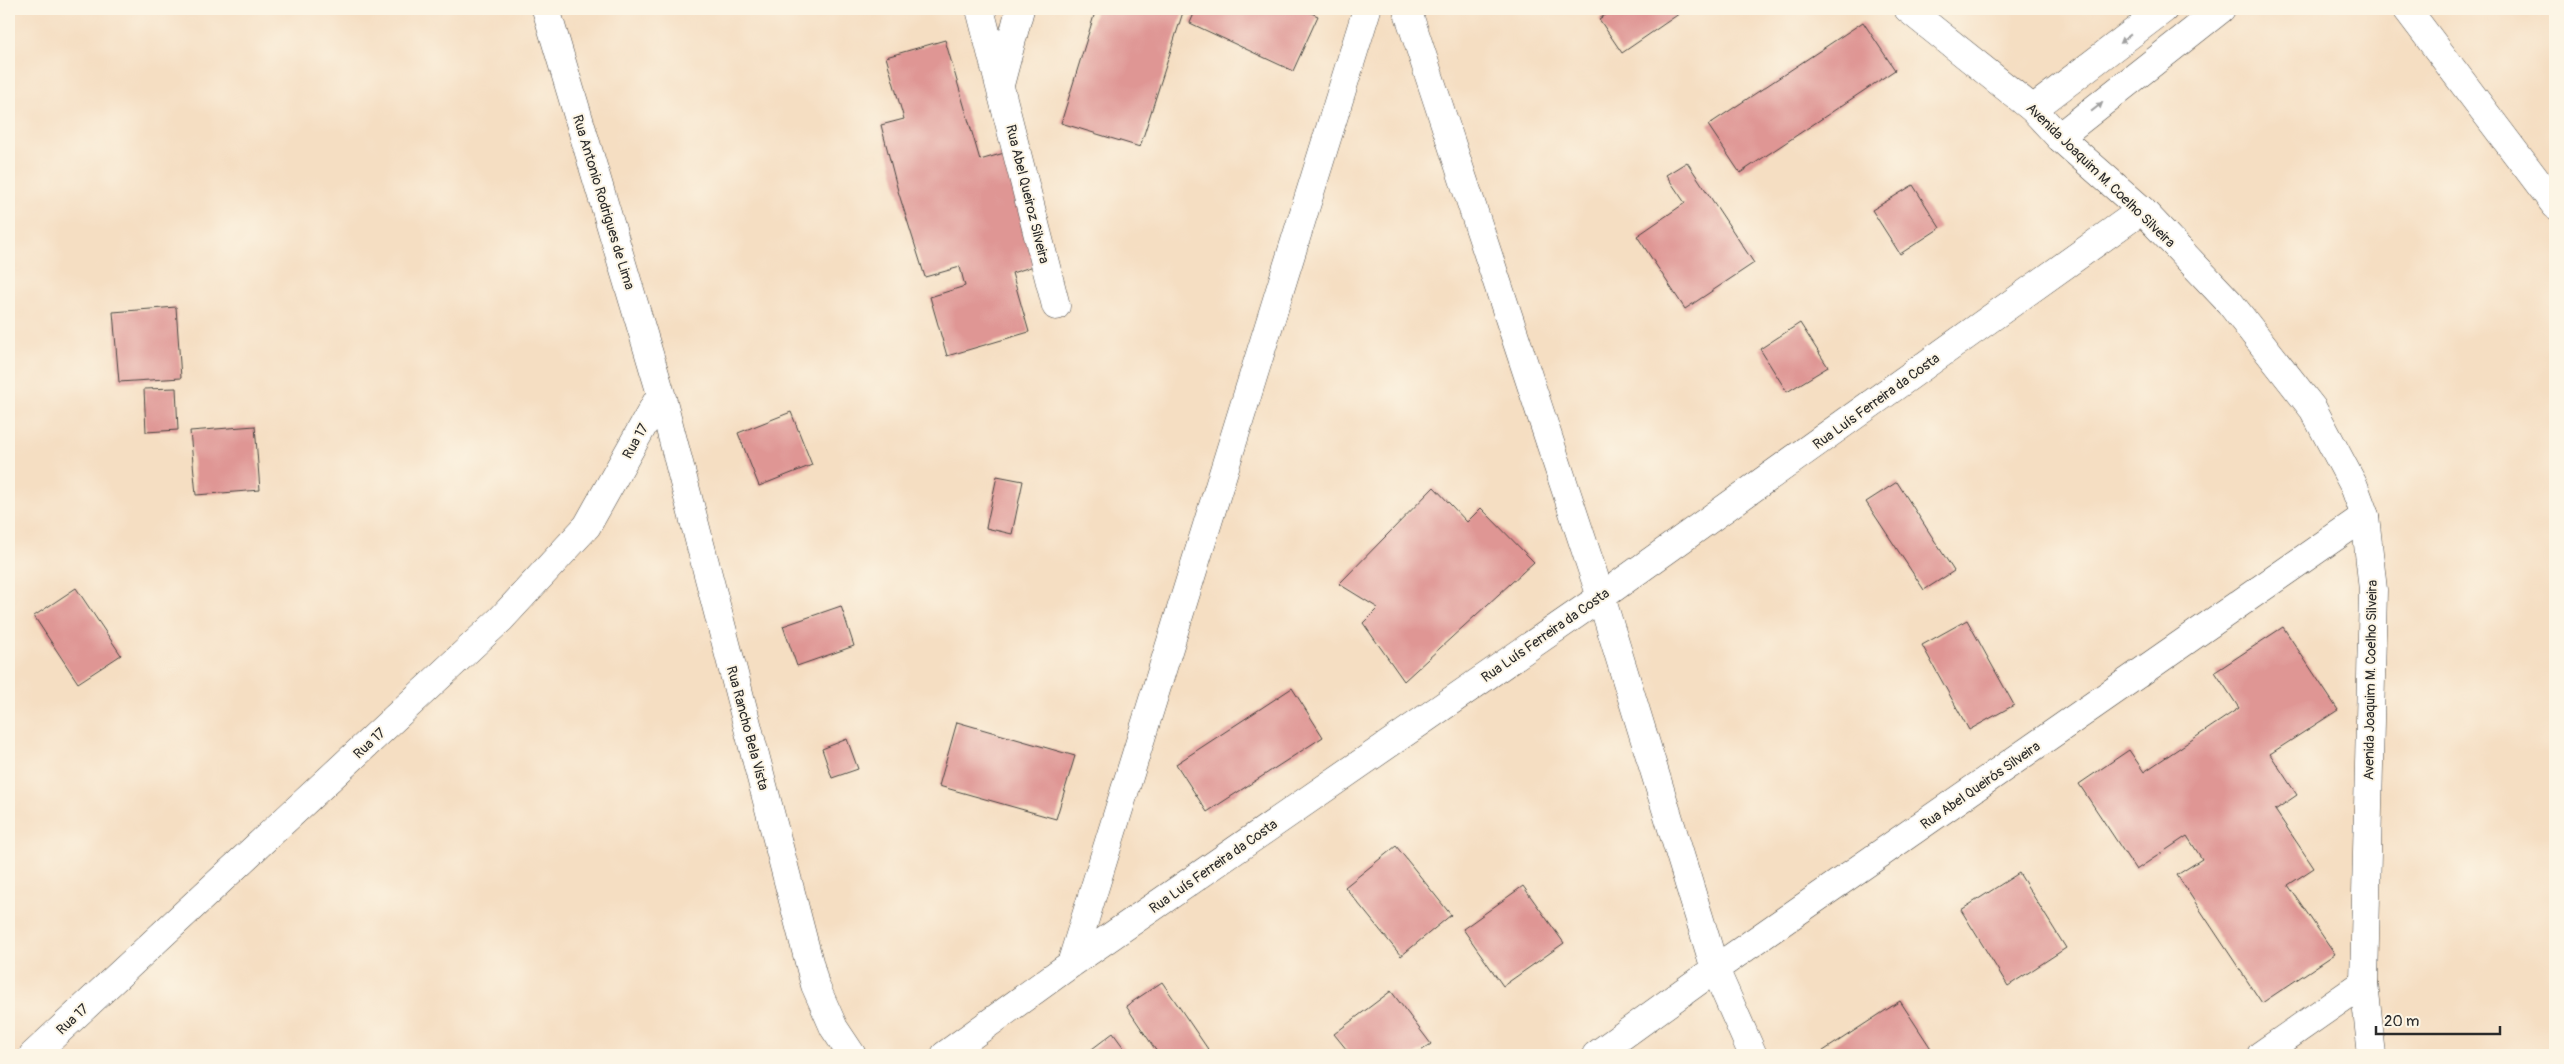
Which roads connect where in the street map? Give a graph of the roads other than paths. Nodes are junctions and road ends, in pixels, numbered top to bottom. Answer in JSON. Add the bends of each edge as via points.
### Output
{"nodes":[{"id":1,"x":546,"y":9,"type":"edge"},
{"id":2,"x":980,"y":9,"type":"edge"},
{"id":3,"x":1020,"y":9,"type":"edge"},
{"id":4,"x":1367,"y":9,"type":"edge"},
{"id":5,"x":1407,"y":9,"type":"edge"},
{"id":6,"x":1908,"y":9,"type":"edge"},
{"id":7,"x":2164,"y":9,"type":"edge"},
{"id":8,"x":2221,"y":9,"type":"edge"},
{"id":9,"x":2407,"y":9,"type":"edge"},
{"id":10,"x":1000,"y":83,"type":"junction"},
{"id":11,"x":2033,"y":109,"type":"junction"},
{"id":12,"x":2059,"y":137,"type":"junction"},
{"id":13,"x":2555,"y":205,"type":"edge"},
{"id":14,"x":2142,"y":210,"type":"junction"},
{"id":15,"x":1056,"y":306,"type":"dead end"},
{"id":16,"x":661,"y":394,"type":"junction"},
{"id":17,"x":2365,"y":516,"type":"junction"},
{"id":18,"x":1601,"y":597,"type":"junction"},
{"id":19,"x":1071,"y":964,"type":"junction"},
{"id":20,"x":1715,"y":969,"type":"junction"},
{"id":21,"x":2364,"y":983,"type":"junction"},
{"id":22,"x":33,"y":1055,"type":"edge"},
{"id":23,"x":852,"y":1055,"type":"edge"},
{"id":24,"x":945,"y":1055,"type":"edge"},
{"id":25,"x":1596,"y":1055,"type":"edge"},
{"id":26,"x":1753,"y":1055,"type":"edge"},
{"id":27,"x":2261,"y":1055,"type":"edge"},
{"id":28,"x":2372,"y":1055,"type":"edge"}],
"edges":[{"from":1,"to":16,"type":"street","name":"Rua Antonio Rodrigues de Lima"},
{"from":2,"to":10,"type":"street","name":"Rua Abel Queiroz Silveira"},
{"from":3,"to":10,"type":"street","name":"Rua Abel Queiroz Silveira"},
{"from":4,"to":19,"type":"street"},
{"from":5,"to":18,"type":"street"},
{"from":6,"to":11,"type":"street","name":"Avenida Joaquim M. Coelho Silveira"},
{"from":7,"to":11,"type":"street","one_way":true},
{"from":12,"to":8,"type":"street","one_way":true},
{"from":9,"to":13,"type":"street"},
{"from":10,"to":15,"type":"street","name":"Rua Abel Queiroz Silveira"},
{"from":11,"to":12,"type":"street","name":"Avenida Joaquim M. Coelho Silveira"},
{"from":12,"to":14,"type":"street","name":"Avenida Joaquim M. Coelho Silveira"},
{"from":14,"to":17,"type":"street","name":"Avenida Joaquim M. Coelho Silveira","via":[[2230,303],[2313,409],[2342,460]]},
{"from":14,"to":18,"type":"street","name":"Rua Luís Ferreira da Costa"},
{"from":16,"to":22,"type":"street","name":"Rua 17","via":[[587,526],[501,620]]},
{"from":16,"to":23,"type":"street","name":"Rua Rancho Bela Vista","via":[[815,985],[834,1028]]},
{"from":17,"to":20,"type":"street","name":"Rua Abel Queirós Silveira"},
{"from":17,"to":21,"type":"street","name":"Avenida Joaquim M. Coelho Silveira","via":[[2373,590]]},
{"from":18,"to":19,"type":"street","name":"Rua Luís Ferreira da Costa"},
{"from":18,"to":20,"type":"street"},
{"from":19,"to":24,"type":"street","name":"Rua Luís Ferreira da Costa"},
{"from":20,"to":25,"type":"street","name":"Rua Abel Queirós Silveira"},
{"from":20,"to":26,"type":"street"},
{"from":21,"to":27,"type":"street"},
{"from":21,"to":28,"type":"street","name":"Avenida Joaquim M. Coelho Silveira"}]}
